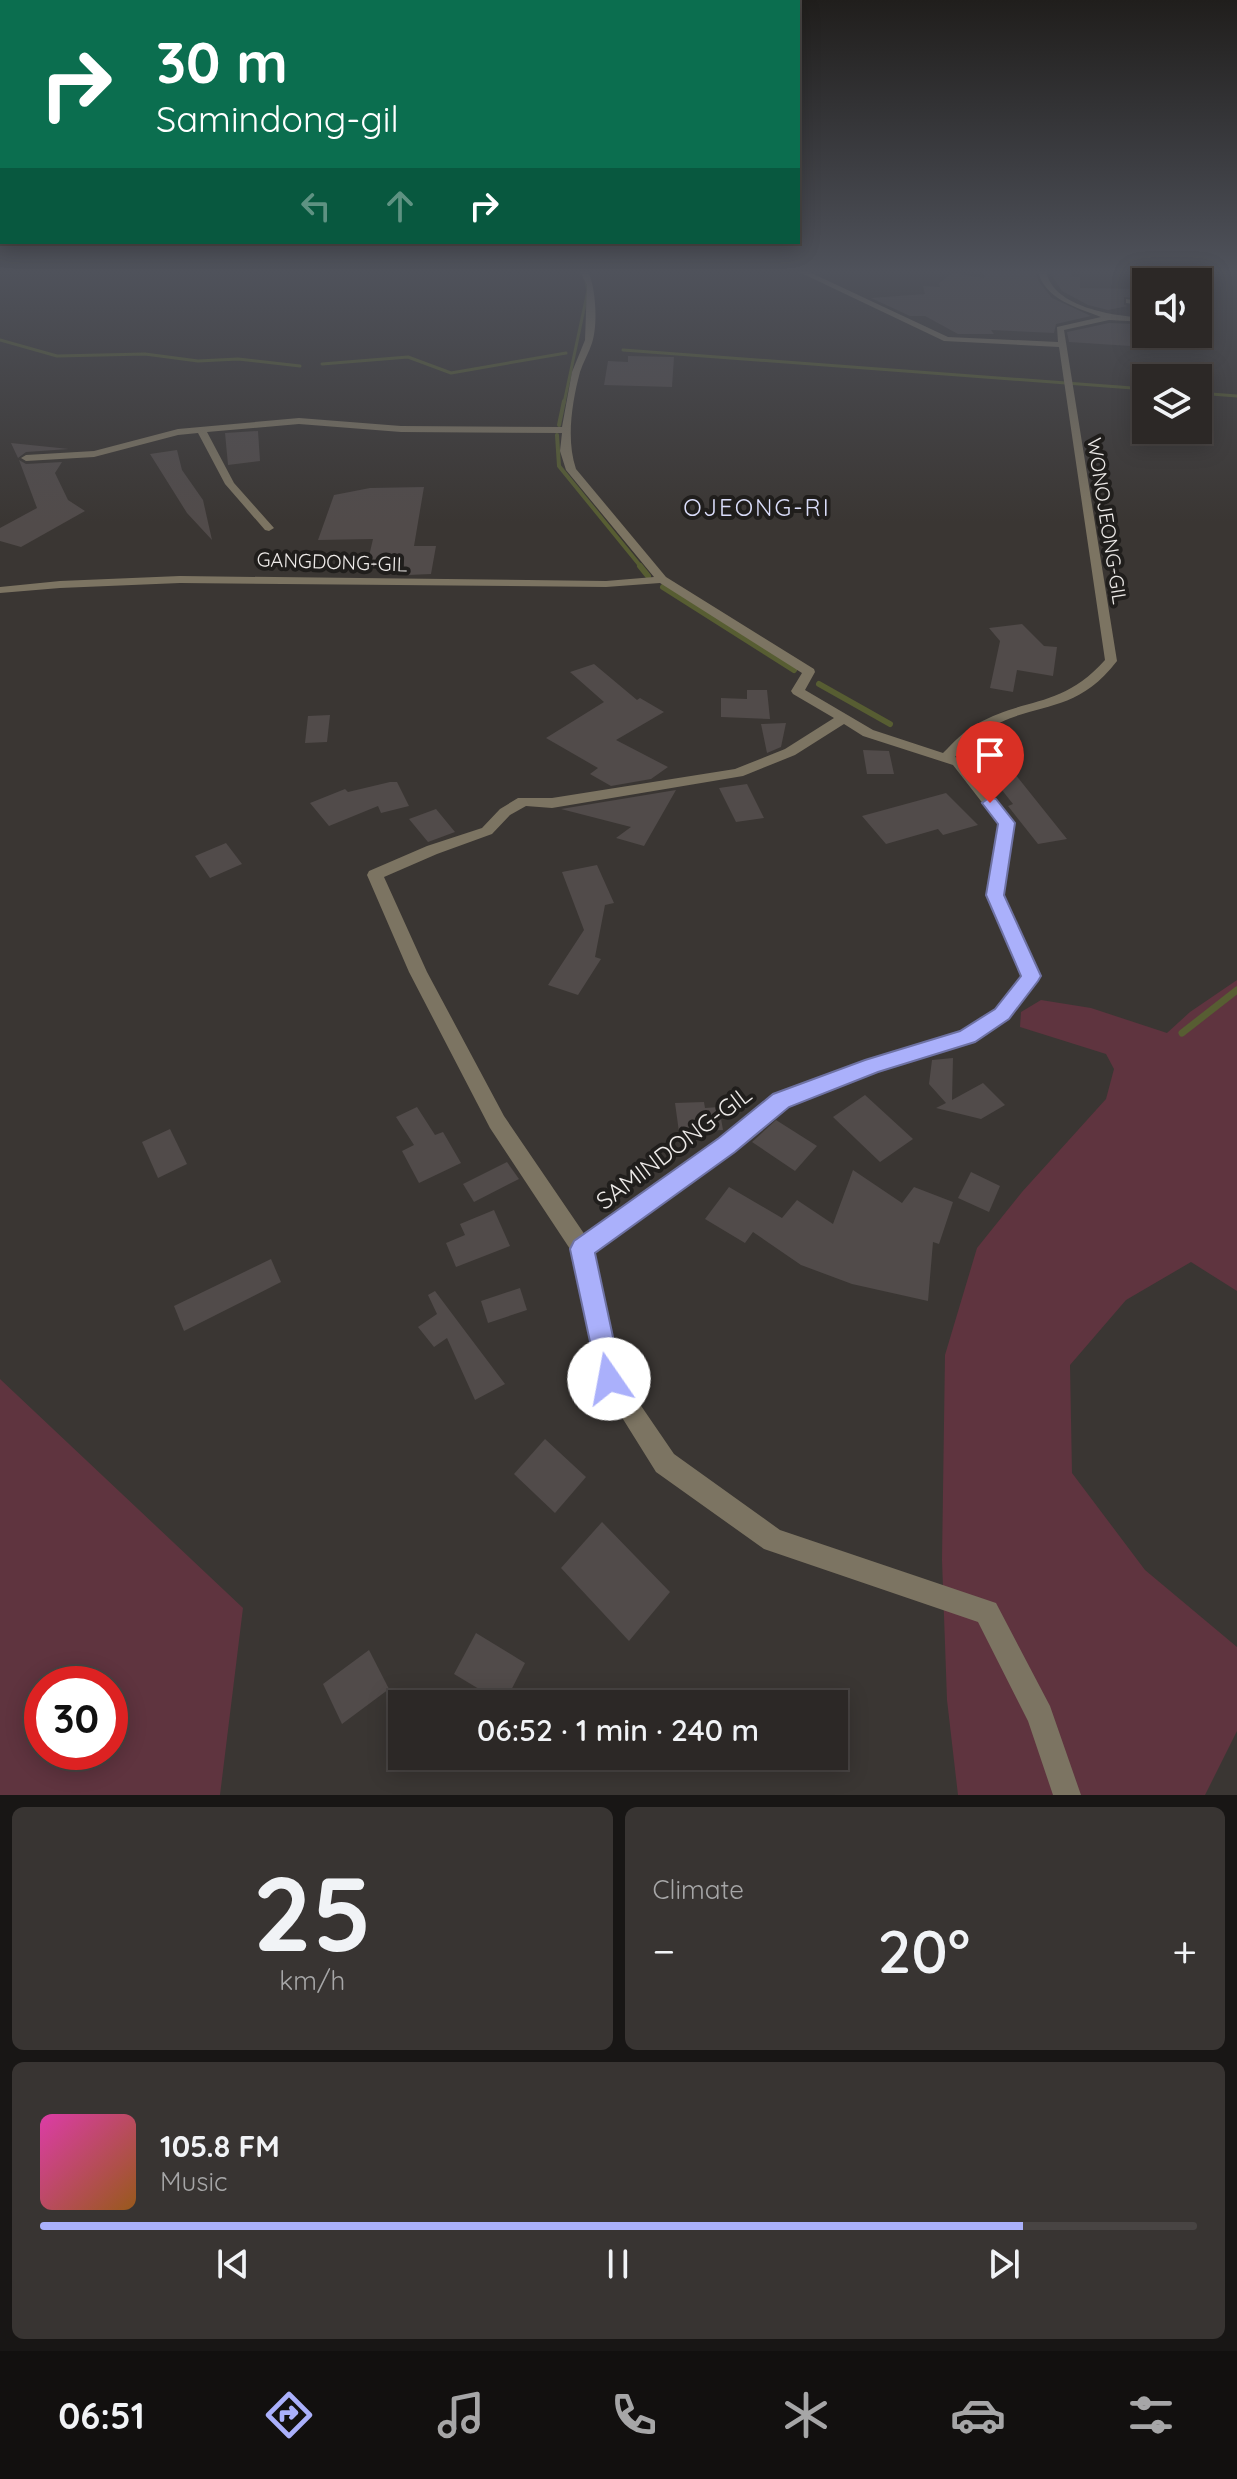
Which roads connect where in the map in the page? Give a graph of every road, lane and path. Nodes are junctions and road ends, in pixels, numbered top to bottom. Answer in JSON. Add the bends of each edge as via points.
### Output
{"nodes":[{"id":1,"x":583,"y":355,"type":"edge"},
{"id":2,"x":1063,"y":355,"type":"edge"},
{"id":3,"x":566,"y":430,"type":"junction"},
{"id":4,"x":202,"y":431,"type":"junction"},
{"id":5,"x":26,"y":458,"type":"dead end"},
{"id":6,"x":269,"y":528,"type":"dead end"},
{"id":7,"x":662,"y":579,"type":"junction"},
{"id":8,"x":0,"y":590,"type":"edge"},
{"id":9,"x":844,"y":718,"type":"junction"},
{"id":10,"x":947,"y":757,"type":"junction"},
{"id":11,"x":582,"y":1249,"type":"junction"},
{"id":12,"x":1067,"y":1795,"type":"edge"}],
"edges":[{"from":1,"to":3,"type":"street","name":"SAMINDONG-GIL"},
{"from":2,"to":10,"type":"street","name":"WONOJEONG-GIL","via":[[1111,661],[1081,692],[987,724]]},
{"from":3,"to":4,"type":"street","via":[[401,429],[299,421]]},
{"from":3,"to":7,"type":"street","name":"SAMINDONG-GIL","via":[[571,470]]},
{"from":4,"to":5,"type":"street","via":[[164,435],[94,454]]},
{"from":4,"to":6,"type":"street","via":[[230,484]]},
{"from":7,"to":8,"type":"street","name":"GANGDONG-GIL","via":[[629,586],[129,579]]},
{"from":7,"to":9,"type":"street","name":"SAMINDONG-GIL","via":[[809,672],[798,691]]},
{"from":9,"to":10,"type":"street","name":"SAMINDONG-GIL","via":[[868,733]]},
{"from":9,"to":11,"type":"street","via":[[790,752],[738,773],[568,801],[523,801],[487,831],[375,875],[418,972],[497,1122]]},
{"from":10,"to":11,"type":"street","name":"SAMINDONG-GIL","via":[[958,762],[1006,823],[995,895],[1031,976],[1002,1014],[967,1036],[781,1101]]},
{"from":11,"to":12,"type":"street","via":[[609,1379],[665,1463],[773,1540],[987,1612],[1040,1716]]}]}
